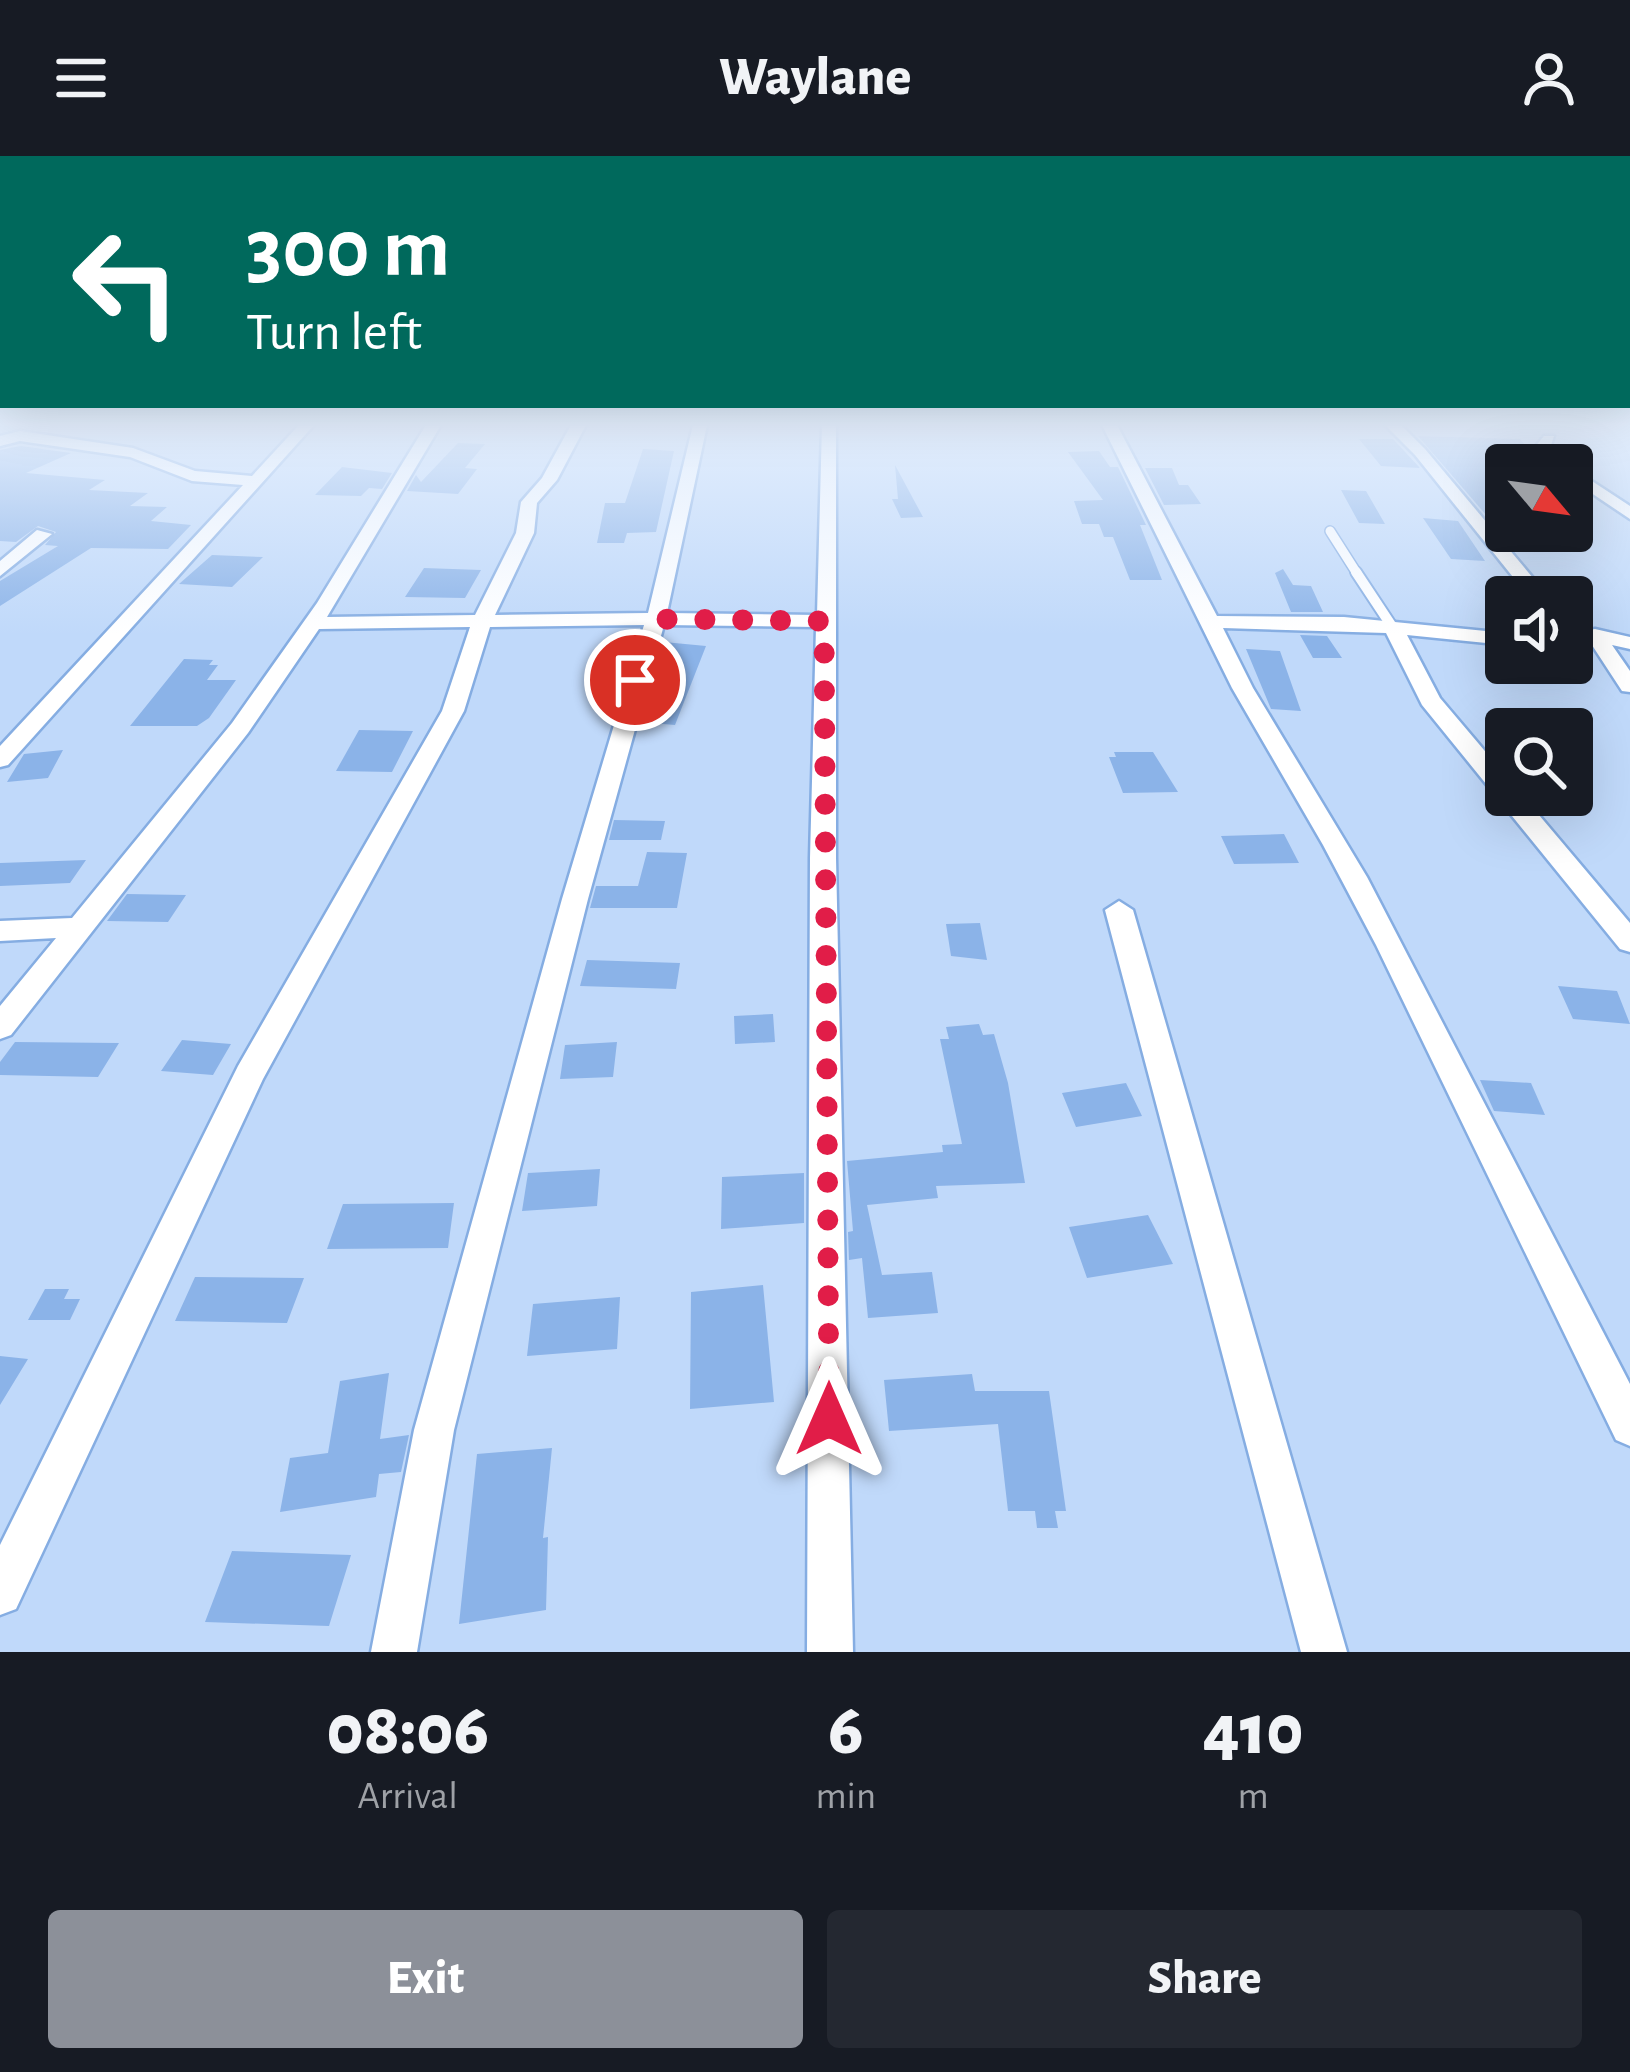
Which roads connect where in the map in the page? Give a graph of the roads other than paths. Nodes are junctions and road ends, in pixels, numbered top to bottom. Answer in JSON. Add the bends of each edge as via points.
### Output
{"nodes":[{"id":1,"x":244,"y":495,"type":"edge"},
{"id":2,"x":391,"y":495,"type":"edge"},
{"id":3,"x":536,"y":495,"type":"edge"},
{"id":4,"x":684,"y":495,"type":"edge"},
{"id":5,"x":827,"y":495,"type":"edge"},
{"id":6,"x":1145,"y":495,"type":"edge"},
{"id":7,"x":1455,"y":495,"type":"edge"},
{"id":8,"x":1603,"y":495,"type":"edge"},
{"id":9,"x":1630,"y":514,"type":"edge"},
{"id":10,"x":1330,"y":531,"type":"dead end"},
{"id":11,"x":43,"y":534,"type":"dead end"},
{"id":12,"x":0,"y":570,"type":"edge"},
{"id":13,"x":1522,"y":576,"type":"edge"},
{"id":14,"x":656,"y":619,"type":"junction"},
{"id":15,"x":824,"y":621,"type":"junction"},
{"id":16,"x":482,"y":622,"type":"junction"},
{"id":17,"x":1210,"y":622,"type":"junction"},
{"id":18,"x":311,"y":623,"type":"junction"},
{"id":19,"x":1393,"y":628,"type":"junction"},
{"id":20,"x":1485,"y":637,"type":"edge"},
{"id":21,"x":1593,"y":639,"type":"edge"},
{"id":22,"x":1630,"y":644,"type":"edge"},
{"id":23,"x":1593,"y":651,"type":"edge"},
{"id":24,"x":1630,"y":686,"type":"edge"},
{"id":25,"x":0,"y":760,"type":"edge"},
{"id":26,"x":1119,"y":910,"type":"dead end"},
{"id":27,"x":79,"y":927,"type":"junction"},
{"id":28,"x":0,"y":931,"type":"edge"},
{"id":29,"x":1630,"y":942,"type":"edge"},
{"id":30,"x":0,"y":1027,"type":"edge"},
{"id":31,"x":1630,"y":1426,"type":"edge"},
{"id":32,"x":0,"y":1593,"type":"edge"},
{"id":33,"x":394,"y":1652,"type":"edge"},
{"id":34,"x":830,"y":1652,"type":"edge"},
{"id":35,"x":1324,"y":1652,"type":"edge"}],
"edges":[{"from":1,"to":25,"type":"street"},
{"from":2,"to":18,"type":"street"},
{"from":3,"to":16,"type":"street"},
{"from":4,"to":14,"type":"street"},
{"from":5,"to":15,"type":"street"},
{"from":6,"to":17,"type":"street"},
{"from":7,"to":13,"type":"street"},
{"from":8,"to":9,"type":"street"},
{"from":10,"to":19,"type":"lane"},
{"from":11,"to":12,"type":"street"},
{"from":14,"to":15,"type":"street"},
{"from":14,"to":16,"type":"street"},
{"from":14,"to":33,"type":"street","via":[[434,1430]]},
{"from":15,"to":34,"type":"street"},
{"from":16,"to":18,"type":"street"},
{"from":16,"to":32,"type":"street","via":[[453,711],[249,1076]]},
{"from":17,"to":19,"type":"street"},
{"from":17,"to":31,"type":"street","via":[[1241,695],[1312,799],[1370,907]]},
{"from":18,"to":27,"type":"street","via":[[240,728]]},
{"from":19,"to":20,"type":"street"},
{"from":19,"to":29,"type":"street","via":[[1430,700]]},
{"from":21,"to":22,"type":"street"},
{"from":23,"to":24,"type":"street"},
{"from":26,"to":35,"type":"street"},
{"from":27,"to":28,"type":"street"},
{"from":27,"to":30,"type":"street"}]}
